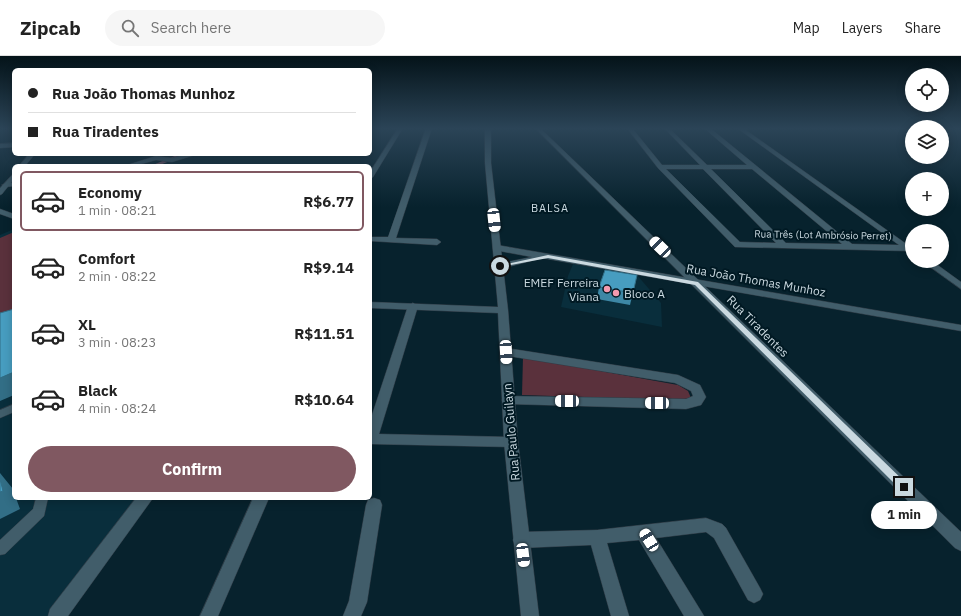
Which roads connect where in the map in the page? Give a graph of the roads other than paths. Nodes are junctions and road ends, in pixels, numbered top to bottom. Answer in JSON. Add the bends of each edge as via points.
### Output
{"nodes":[{"id":1,"x":384,"y":154,"type":"edge"},
{"id":2,"x":420,"y":154,"type":"edge"},
{"id":3,"x":488,"y":154,"type":"edge"},
{"id":4,"x":564,"y":154,"type":"edge"},
{"id":5,"x":649,"y":154,"type":"edge"},
{"id":6,"x":692,"y":154,"type":"edge"},
{"id":7,"x":737,"y":154,"type":"edge"},
{"id":8,"x":777,"y":154,"type":"edge"},
{"id":9,"x":30,"y":156,"type":"edge"},
{"id":10,"x":187,"y":156,"type":"edge"},
{"id":11,"x":159,"y":157,"type":"edge"},
{"id":12,"x":24,"y":164,"type":"edge"},
{"id":13,"x":134,"y":164,"type":"edge"},
{"id":14,"x":660,"y":167,"type":"junction"},
{"id":15,"x":705,"y":167,"type":"junction"},
{"id":16,"x":753,"y":167,"type":"junction"},
{"id":17,"x":372,"y":174,"type":"edge"},
{"id":18,"x":12,"y":177,"type":"edge"},
{"id":19,"x":3,"y":186,"type":"edge"},
{"id":20,"x":0,"y":193,"type":"edge"},
{"id":21,"x":0,"y":211,"type":"edge"},
{"id":22,"x":12,"y":216,"type":"edge"},
{"id":23,"x":372,"y":239,"type":"edge"},
{"id":24,"x":391,"y":240,"type":"junction"},
{"id":25,"x":437,"y":242,"type":"dead end"},
{"id":26,"x":905,"y":245,"type":"edge"},
{"id":27,"x":783,"y":246,"type":"junction"},
{"id":28,"x":850,"y":247,"type":"junction"},
{"id":29,"x":497,"y":248,"type":"junction"},
{"id":30,"x":905,"y":249,"type":"edge"},
{"id":31,"x":548,"y":256,"type":"junction"},
{"id":32,"x":500,"y":266,"type":"junction"},
{"id":33,"x":936,"y":268,"type":"edge"},
{"id":34,"x":696,"y":284,"type":"junction"},
{"id":35,"x":961,"y":286,"type":"edge"},
{"id":36,"x":372,"y":305,"type":"edge"},
{"id":37,"x":413,"y":306,"type":"junction"},
{"id":38,"x":503,"y":310,"type":"junction"},
{"id":39,"x":961,"y":328,"type":"edge"},
{"id":40,"x":506,"y":352,"type":"junction"},
{"id":41,"x":508,"y":400,"type":"junction"},
{"id":42,"x":12,"y":409,"type":"edge"},
{"id":43,"x":0,"y":414,"type":"edge"},
{"id":44,"x":372,"y":433,"type":"edge"},
{"id":45,"x":372,"y":439,"type":"edge"},
{"id":46,"x":511,"y":442,"type":"junction"},
{"id":47,"x":42,"y":500,"type":"edge"},
{"id":48,"x":144,"y":500,"type":"edge"},
{"id":49,"x":260,"y":500,"type":"edge"},
{"id":50,"x":374,"y":505,"type":"dead end"},
{"id":51,"x":643,"y":532,"type":"junction"},
{"id":52,"x":597,"y":537,"type":"junction"},
{"id":53,"x":521,"y":540,"type":"junction"},
{"id":54,"x":961,"y":543,"type":"edge"},
{"id":55,"x":0,"y":549,"type":"edge"},
{"id":56,"x":754,"y":594,"type":"dead end"},
{"id":57,"x":57,"y":616,"type":"edge"},
{"id":58,"x":209,"y":616,"type":"edge"},
{"id":59,"x":352,"y":616,"type":"edge"},
{"id":60,"x":530,"y":616,"type":"edge"},
{"id":61,"x":620,"y":616,"type":"edge"},
{"id":62,"x":695,"y":616,"type":"edge"}],
"edges":[{"from":1,"to":17,"type":"street"},
{"from":2,"to":24,"type":"street"},
{"from":3,"to":29,"type":"street","name":"Rua Paulo Guilayn"},
{"from":4,"to":34,"type":"street","name":"Rua Tiradentes"},
{"from":5,"to":14,"type":"street"},
{"from":6,"to":15,"type":"street"},
{"from":7,"to":16,"type":"street"},
{"from":8,"to":26,"type":"street"},
{"from":9,"to":12,"type":"street"},
{"from":10,"to":11,"type":"street","via":[[172,160]]},
{"from":11,"to":13,"type":"street"},
{"from":14,"to":15,"type":"street"},
{"from":14,"to":27,"type":"street","name":"Rua Três (Lot Ambrósio Perret)","via":[[738,245]]},
{"from":15,"to":16,"type":"street"},
{"from":15,"to":27,"type":"street"},
{"from":16,"to":28,"type":"street"},
{"from":18,"to":19,"type":"street"},
{"from":19,"to":20,"type":"street"},
{"from":21,"to":22,"type":"street"},
{"from":23,"to":24,"type":"street"},
{"from":24,"to":25,"type":"street"},
{"from":27,"to":28,"type":"street","name":"Rua Três (Lot Ambrósio Perret)"},
{"from":28,"to":30,"type":"street","name":"Rua Três (Lot Ambrósio Perret)"},
{"from":29,"to":31,"type":"street","name":"Rua João Thomas Munhoz"},
{"from":29,"to":32,"type":"street","name":"Rua Paulo Guilayn"},
{"from":31,"to":32,"type":"street","name":"Rua João Thomas Munhoz"},
{"from":31,"to":34,"type":"street","name":"Rua João Thomas Munhoz"},
{"from":32,"to":38,"type":"street","name":"Rua Paulo Guilayn"},
{"from":33,"to":35,"type":"street"},
{"from":34,"to":39,"type":"street","name":"Rua João Thomas Munhoz"},
{"from":34,"to":54,"type":"street","name":"Rua Tiradentes"},
{"from":36,"to":37,"type":"street"},
{"from":37,"to":38,"type":"street"},
{"from":37,"to":44,"type":"street"},
{"from":38,"to":40,"type":"street","name":"Rua Paulo Guilayn"},
{"from":40,"to":41,"type":"street","name":"Rua Paulo Guilayn"},
{"from":40,"to":41,"type":"street","via":[[678,379],[696,388],[700,398],[696,402],[686,404]]},
{"from":41,"to":46,"type":"street","name":"Rua Paulo Guilayn"},
{"from":42,"to":43,"type":"lane"},
{"from":45,"to":46,"type":"street"},
{"from":46,"to":53,"type":"street","name":"Rua Paulo Guilayn"},
{"from":47,"to":55,"type":"lane","via":[[39,512]]},
{"from":48,"to":57,"type":"street"},
{"from":49,"to":58,"type":"street"},
{"from":50,"to":59,"type":"street","via":[[358,602]]},
{"from":51,"to":52,"type":"street"},
{"from":51,"to":56,"type":"street","via":[[706,525],[720,533]]},
{"from":51,"to":62,"type":"street"},
{"from":52,"to":53,"type":"street"},
{"from":52,"to":61,"type":"street"},
{"from":53,"to":60,"type":"street","name":"Rua Paulo Guilayn"}]}
